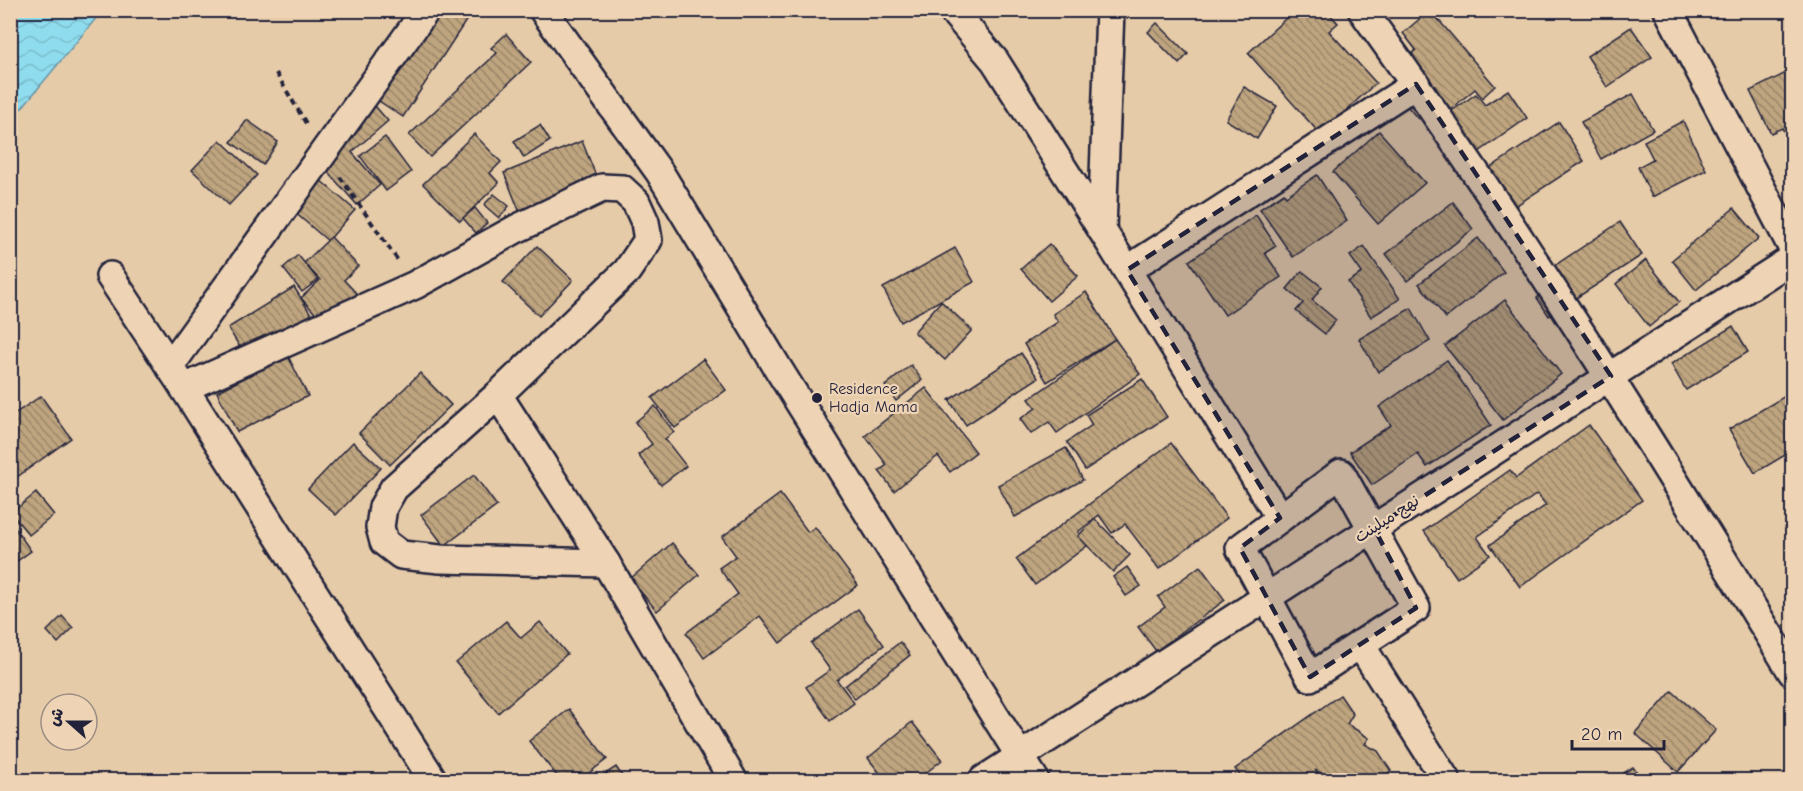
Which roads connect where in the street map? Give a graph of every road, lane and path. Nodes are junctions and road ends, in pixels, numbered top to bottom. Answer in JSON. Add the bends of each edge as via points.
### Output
{"nodes":[{"id":1,"x":426,"y":10,"type":"edge"},
{"id":2,"x":543,"y":10,"type":"edge"},
{"id":3,"x":952,"y":10,"type":"edge"},
{"id":4,"x":1110,"y":10,"type":"edge"},
{"id":5,"x":1362,"y":10,"type":"edge"},
{"id":6,"x":1668,"y":10,"type":"edge"},
{"id":7,"x":276,"y":73,"type":"dead end"},
{"id":8,"x":1416,"y":84,"type":"junction"},
{"id":9,"x":1105,"y":145,"type":"junction"},
{"id":10,"x":324,"y":153,"type":"junction"},
{"id":11,"x":1060,"y":165,"type":"junction"},
{"id":12,"x":1102,"y":230,"type":"junction"},
{"id":13,"x":1792,"y":247,"type":"edge"},
{"id":14,"x":1792,"y":259,"type":"edge"},
{"id":15,"x":1126,"y":270,"type":"junction"},
{"id":16,"x":110,"y":276,"type":"dead end"},
{"id":17,"x":415,"y":285,"type":"junction"},
{"id":18,"x":1611,"y":376,"type":"junction"},
{"id":19,"x":177,"y":377,"type":"junction"},
{"id":20,"x":498,"y":395,"type":"junction"},
{"id":21,"x":1280,"y":518,"type":"junction"},
{"id":22,"x":1374,"y":528,"type":"junction"},
{"id":23,"x":606,"y":563,"type":"junction"},
{"id":24,"x":1267,"y":597,"type":"junction"},
{"id":25,"x":1360,"y":644,"type":"junction"},
{"id":26,"x":1792,"y":672,"type":"edge"},
{"id":27,"x":1020,"y":756,"type":"junction"},
{"id":28,"x":433,"y":780,"type":"edge"},
{"id":29,"x":733,"y":780,"type":"edge"},
{"id":30,"x":982,"y":780,"type":"edge"},
{"id":31,"x":1035,"y":780,"type":"edge"},
{"id":32,"x":1446,"y":780,"type":"edge"}],
"edges":[{"from":1,"to":10,"type":"street"},
{"from":2,"to":27,"type":"street","via":[[660,173]]},
{"from":3,"to":11,"type":"street","via":[[995,61]]},
{"from":4,"to":9,"type":"street"},
{"from":5,"to":8,"type":"street"},
{"from":6,"to":13,"type":"street"},
{"from":7,"to":10,"type":"path"},
{"from":8,"to":15,"type":"street"},
{"from":8,"to":18,"type":"street"},
{"from":9,"to":11,"type":"street","via":[[1093,160]]},
{"from":9,"to":12,"type":"street"},
{"from":10,"to":17,"type":"path"},
{"from":10,"to":19,"type":"street"},
{"from":11,"to":12,"type":"street"},
{"from":12,"to":15,"type":"street"},
{"from":14,"to":18,"type":"street","name":"نهج ميلينت"},
{"from":15,"to":21,"type":"street"},
{"from":16,"to":19,"type":"street"},
{"from":17,"to":19,"type":"street"},
{"from":17,"to":20,"type":"street","via":[[516,229],[602,188],[622,189],[636,202],[648,240],[627,271]]},
{"from":18,"to":22,"type":"street","name":"نهج ميلينت"},
{"from":18,"to":26,"type":"street"},
{"from":19,"to":28,"type":"street"},
{"from":20,"to":23,"type":"street"},
{"from":20,"to":23,"type":"street","via":[[394,488],[382,507],[380,527],[384,542],[401,555],[430,558]]},
{"from":21,"to":22,"type":"street","via":[[1341,473]]},
{"from":21,"to":24,"type":"street","via":[[1240,548]]},
{"from":22,"to":24,"type":"street","name":"نهج ميلينت"},
{"from":22,"to":25,"type":"street","via":[[1416,609]]},
{"from":23,"to":29,"type":"street"},
{"from":24,"to":25,"type":"street","via":[[1310,676]]},
{"from":24,"to":27,"type":"street","name":"نهج ميلينت"},
{"from":25,"to":32,"type":"street"},
{"from":27,"to":30,"type":"street","name":"نهج ميلينت"},
{"from":27,"to":31,"type":"street"}]}
